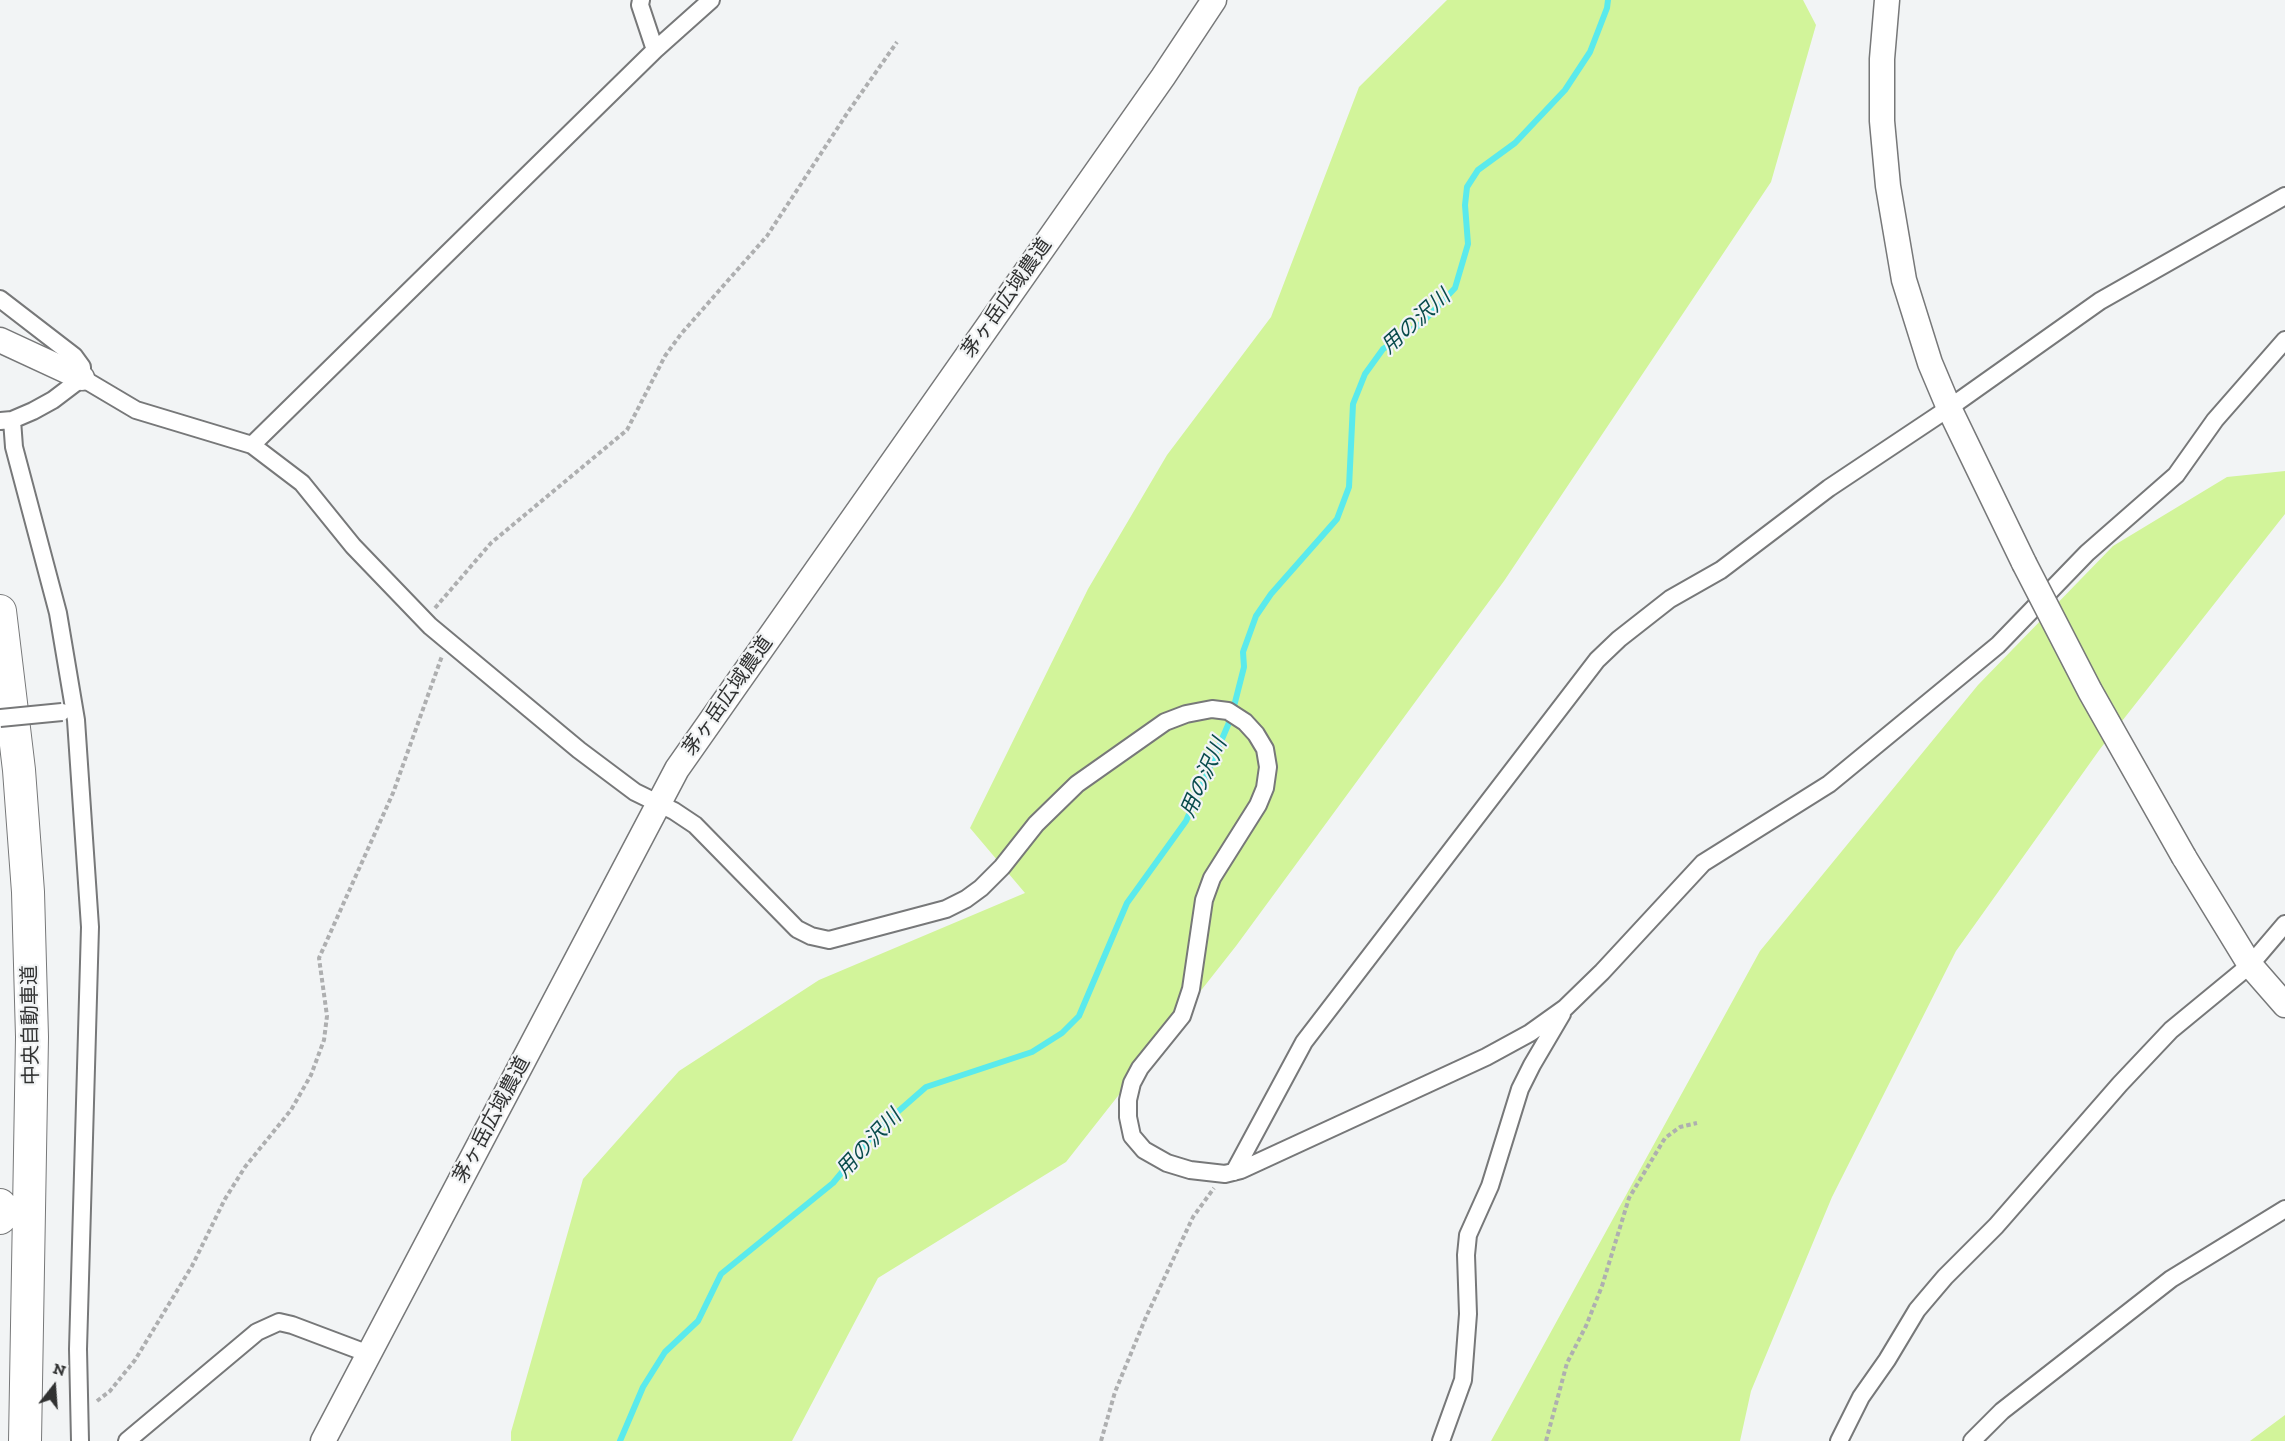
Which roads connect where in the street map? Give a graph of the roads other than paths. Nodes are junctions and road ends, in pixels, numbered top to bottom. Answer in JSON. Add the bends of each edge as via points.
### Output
{"nodes":[{"id":1,"x":641,"y":0,"type":"edge"},
{"id":2,"x":711,"y":0,"type":"edge"},
{"id":3,"x":1214,"y":0,"type":"edge"},
{"id":4,"x":1887,"y":0,"type":"edge"},
{"id":5,"x":655,"y":50,"type":"junction"},
{"id":6,"x":2285,"y":196,"type":"edge"},
{"id":7,"x":0,"y":298,"type":"edge"},
{"id":8,"x":0,"y":340,"type":"edge"},
{"id":9,"x":2285,"y":340,"type":"edge"},
{"id":10,"x":82,"y":378,"type":"junction"},
{"id":11,"x":1949,"y":408,"type":"junction"},
{"id":12,"x":6,"y":421,"type":"edge"},
{"id":13,"x":252,"y":445,"type":"junction"},
{"id":14,"x":0,"y":611,"type":"edge"},
{"id":15,"x":69,"y":711,"type":"junction"},
{"id":16,"x":0,"y":718,"type":"edge"},
{"id":17,"x":658,"y":804,"type":"junction"},
{"id":18,"x":2285,"y":924,"type":"edge"},
{"id":19,"x":2250,"y":965,"type":"junction"},
{"id":20,"x":2285,"y":1005,"type":"edge"},
{"id":21,"x":1565,"y":1008,"type":"junction"},
{"id":22,"x":1229,"y":1173,"type":"junction"},
{"id":23,"x":0,"y":1205,"type":"edge"},
{"id":24,"x":2285,"y":1209,"type":"edge"},
{"id":25,"x":0,"y":1218,"type":"edge"},
{"id":26,"x":369,"y":1354,"type":"junction"},
{"id":27,"x":26,"y":1441,"type":"edge"},
{"id":28,"x":80,"y":1441,"type":"edge"},
{"id":29,"x":127,"y":1441,"type":"edge"},
{"id":30,"x":323,"y":1441,"type":"edge"},
{"id":31,"x":1441,"y":1441,"type":"edge"},
{"id":32,"x":1839,"y":1441,"type":"edge"},
{"id":33,"x":1972,"y":1441,"type":"edge"}],
"edges":[{"from":1,"to":5,"type":"street"},
{"from":2,"to":5,"type":"street"},
{"from":3,"to":17,"type":"street","name":"茅ヶ岳広域農道","via":[[716,713]]},
{"from":4,"to":11,"type":"street","via":[[1882,122],[1897,249],[1915,318]]},
{"from":5,"to":13,"type":"street"},
{"from":6,"to":11,"type":"street","via":[[2100,301]]},
{"from":7,"to":10,"type":"street","via":[[74,356],[82,367]]},
{"from":8,"to":10,"type":"street"},
{"from":9,"to":21,"type":"street","via":[[2216,420],[2176,475],[2087,553],[1998,645],[1829,784],[1703,863]]},
{"from":10,"to":12,"type":"street","via":[[53,400]]},
{"from":10,"to":13,"type":"street","via":[[136,410]]},
{"from":11,"to":19,"type":"street","bridge":true,"via":[[2090,691]]},
{"from":11,"to":22,"type":"street","via":[[1829,488],[1721,570],[1670,599],[1597,660],[1304,1042]]},
{"from":12,"to":15,"type":"street","via":[[57,613]]},
{"from":13,"to":17,"type":"street","via":[[302,483],[353,546],[425,620],[579,750],[634,792]]},
{"from":14,"to":27,"type":"highway","name":"中央自動車道","via":[[19,770],[28,892],[32,1037]]},
{"from":15,"to":16,"type":"street","bridge":true},
{"from":15,"to":28,"type":"street","via":[[90,927],[78,1349]]},
{"from":17,"to":22,"type":"street","via":[[695,825],[797,929],[829,939],[946,909],[966,899],[1002,867],[1054,806],[1104,763],[1165,722],[1212,709],[1228,711],[1245,722],[1264,749],[1268,766],[1266,788],[1212,878],[1204,900],[1191,989],[1182,1016],[1140,1068],[1132,1083],[1128,1117],[1132,1136],[1144,1150],[1167,1163],[1190,1170]]},
{"from":17,"to":26,"type":"street","name":"茅ヶ岳広域農道"},
{"from":18,"to":19,"type":"street"},
{"from":19,"to":20,"type":"street"},
{"from":19,"to":32,"type":"street","via":[[2171,1030],[1996,1226],[1945,1277],[1917,1310],[1861,1397]]},
{"from":21,"to":22,"type":"street","via":[[1486,1057]]},
{"from":21,"to":31,"type":"street","via":[[1520,1089],[1490,1186],[1468,1235],[1463,1380]]},
{"from":23,"to":25,"type":"highway"},
{"from":24,"to":33,"type":"street","via":[[2172,1279],[2002,1411]]},
{"from":26,"to":29,"type":"street","via":[[279,1322],[257,1332]]},
{"from":26,"to":30,"type":"street","name":"茅ヶ岳広域農道"}]}
